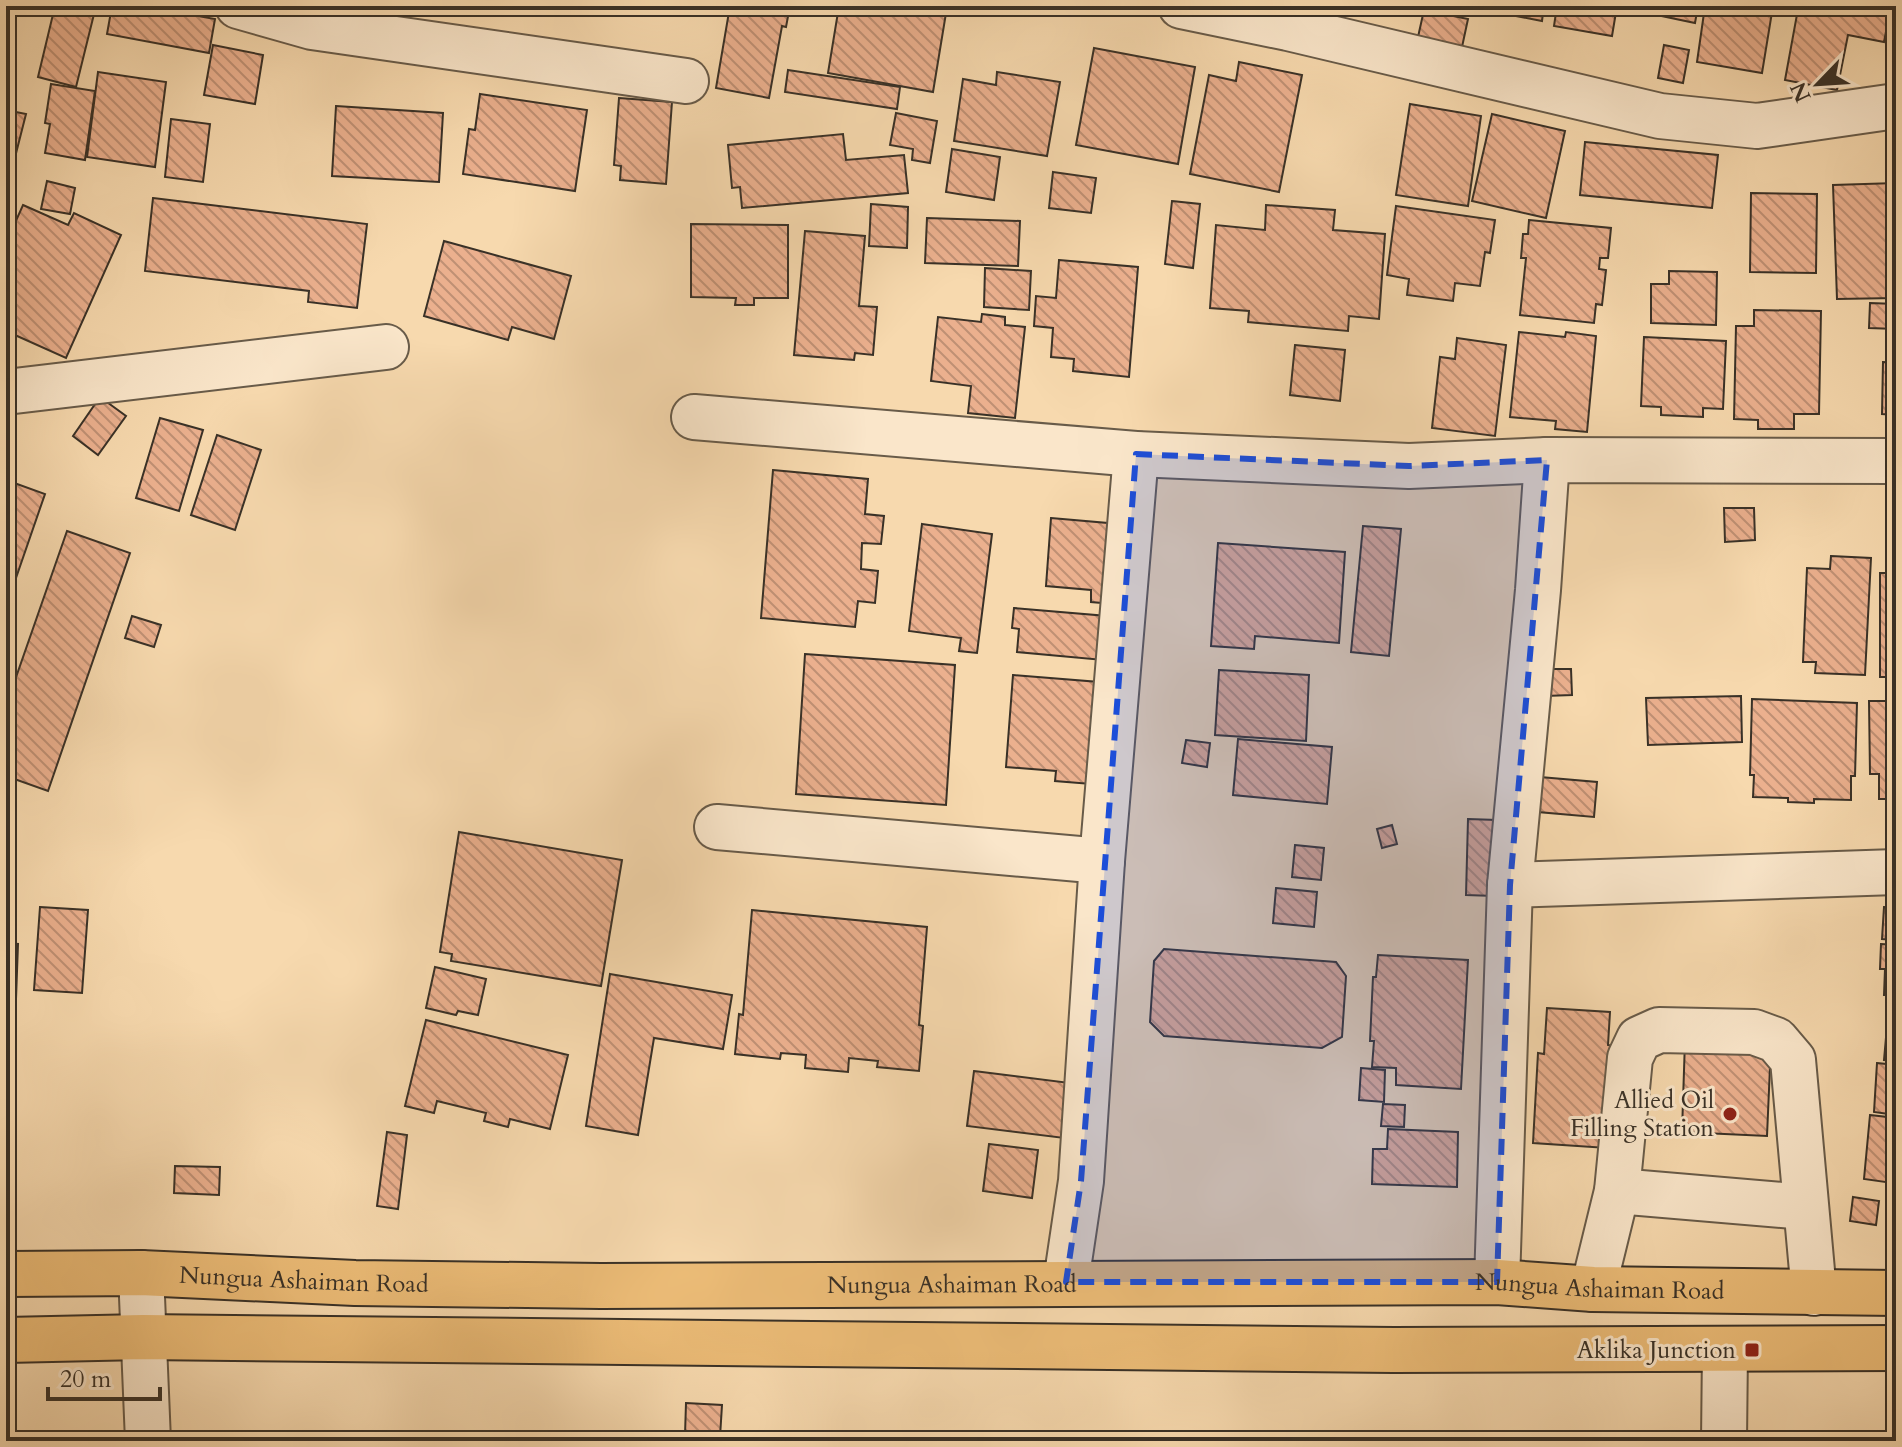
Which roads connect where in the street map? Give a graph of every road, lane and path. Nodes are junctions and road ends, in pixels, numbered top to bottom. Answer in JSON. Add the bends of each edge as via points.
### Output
{"nodes":[{"id":1,"x":238,"y":6,"type":"edge"},
{"id":2,"x":1181,"y":6,"type":"edge"},
{"id":3,"x":1290,"y":17,"type":"edge"},
{"id":4,"x":686,"y":81,"type":"dead end"},
{"id":5,"x":1896,"y":106,"type":"edge"},
{"id":6,"x":386,"y":347,"type":"dead end"},
{"id":7,"x":6,"y":392,"type":"edge"},
{"id":8,"x":694,"y":417,"type":"dead end"},
{"id":9,"x":1136,"y":454,"type":"junction"},
{"id":10,"x":1547,"y":460,"type":"junction"},
{"id":11,"x":1896,"y":461,"type":"edge"},
{"id":12,"x":717,"y":827,"type":"dead end"},
{"id":13,"x":1102,"y":861,"type":"junction"},
{"id":14,"x":1896,"y":872,"type":"edge"},
{"id":15,"x":1510,"y":885,"type":"junction"},
{"id":16,"x":1617,"y":1191,"type":"junction"},
{"id":17,"x":1805,"y":1207,"type":"junction"},
{"id":18,"x":141,"y":1273,"type":"junction"},
{"id":19,"x":6,"y":1274,"type":"edge"},
{"id":20,"x":1066,"y":1282,"type":"junction"},
{"id":21,"x":1497,"y":1282,"type":"junction"},
{"id":22,"x":1593,"y":1289,"type":"junction"},
{"id":23,"x":1814,"y":1293,"type":"junction"},
{"id":24,"x":1896,"y":1293,"type":"edge"},
{"id":25,"x":143,"y":1337,"type":"junction"},
{"id":26,"x":6,"y":1340,"type":"edge"},
{"id":27,"x":1896,"y":1348,"type":"edge"},
{"id":28,"x":1725,"y":1349,"type":"junction"},
{"id":29,"x":148,"y":1441,"type":"edge"},
{"id":30,"x":1724,"y":1441,"type":"edge"}],
"edges":[{"from":1,"to":4,"type":"street","via":[[312,27]]},
{"from":2,"to":3,"type":"street"},
{"from":3,"to":5,"type":"street","via":[[1660,116],[1757,126]]},
{"from":6,"to":7,"type":"street"},
{"from":8,"to":9,"type":"street"},
{"from":9,"to":10,"type":"street","via":[[1409,466]]},
{"from":9,"to":13,"type":"street"},
{"from":10,"to":11,"type":"street"},
{"from":10,"to":15,"type":"street"},
{"from":12,"to":13,"type":"street"},
{"from":13,"to":20,"type":"street","via":[[1081,1181]]},
{"from":14,"to":15,"type":"street"},
{"from":15,"to":21,"type":"street"},
{"from":16,"to":17,"type":"street"},
{"from":16,"to":17,"type":"street","via":[[1630,1058],[1639,1039],[1659,1030],[1754,1032],[1776,1040],[1793,1060]]},
{"from":16,"to":22,"type":"street"},
{"from":17,"to":23,"type":"street"},
{"from":18,"to":19,"type":"main road","name":"Nungua Ashaiman Road"},
{"from":18,"to":20,"type":"main road","name":"Nungua Ashaiman Road","via":[[601,1286]]},
{"from":18,"to":25,"type":"street"},
{"from":20,"to":21,"type":"main road","name":"Nungua Ashaiman Road"},
{"from":21,"to":22,"type":"main road","name":"Nungua Ashaiman Road"},
{"from":22,"to":23,"type":"main road","name":"Nungua Ashaiman Road"},
{"from":23,"to":24,"type":"main road","name":"Nungua Ashaiman Road"},
{"from":25,"to":26,"type":"main road"},
{"from":25,"to":28,"type":"main road"},
{"from":25,"to":29,"type":"street"},
{"from":27,"to":28,"type":"main road"},
{"from":28,"to":30,"type":"street"}]}
